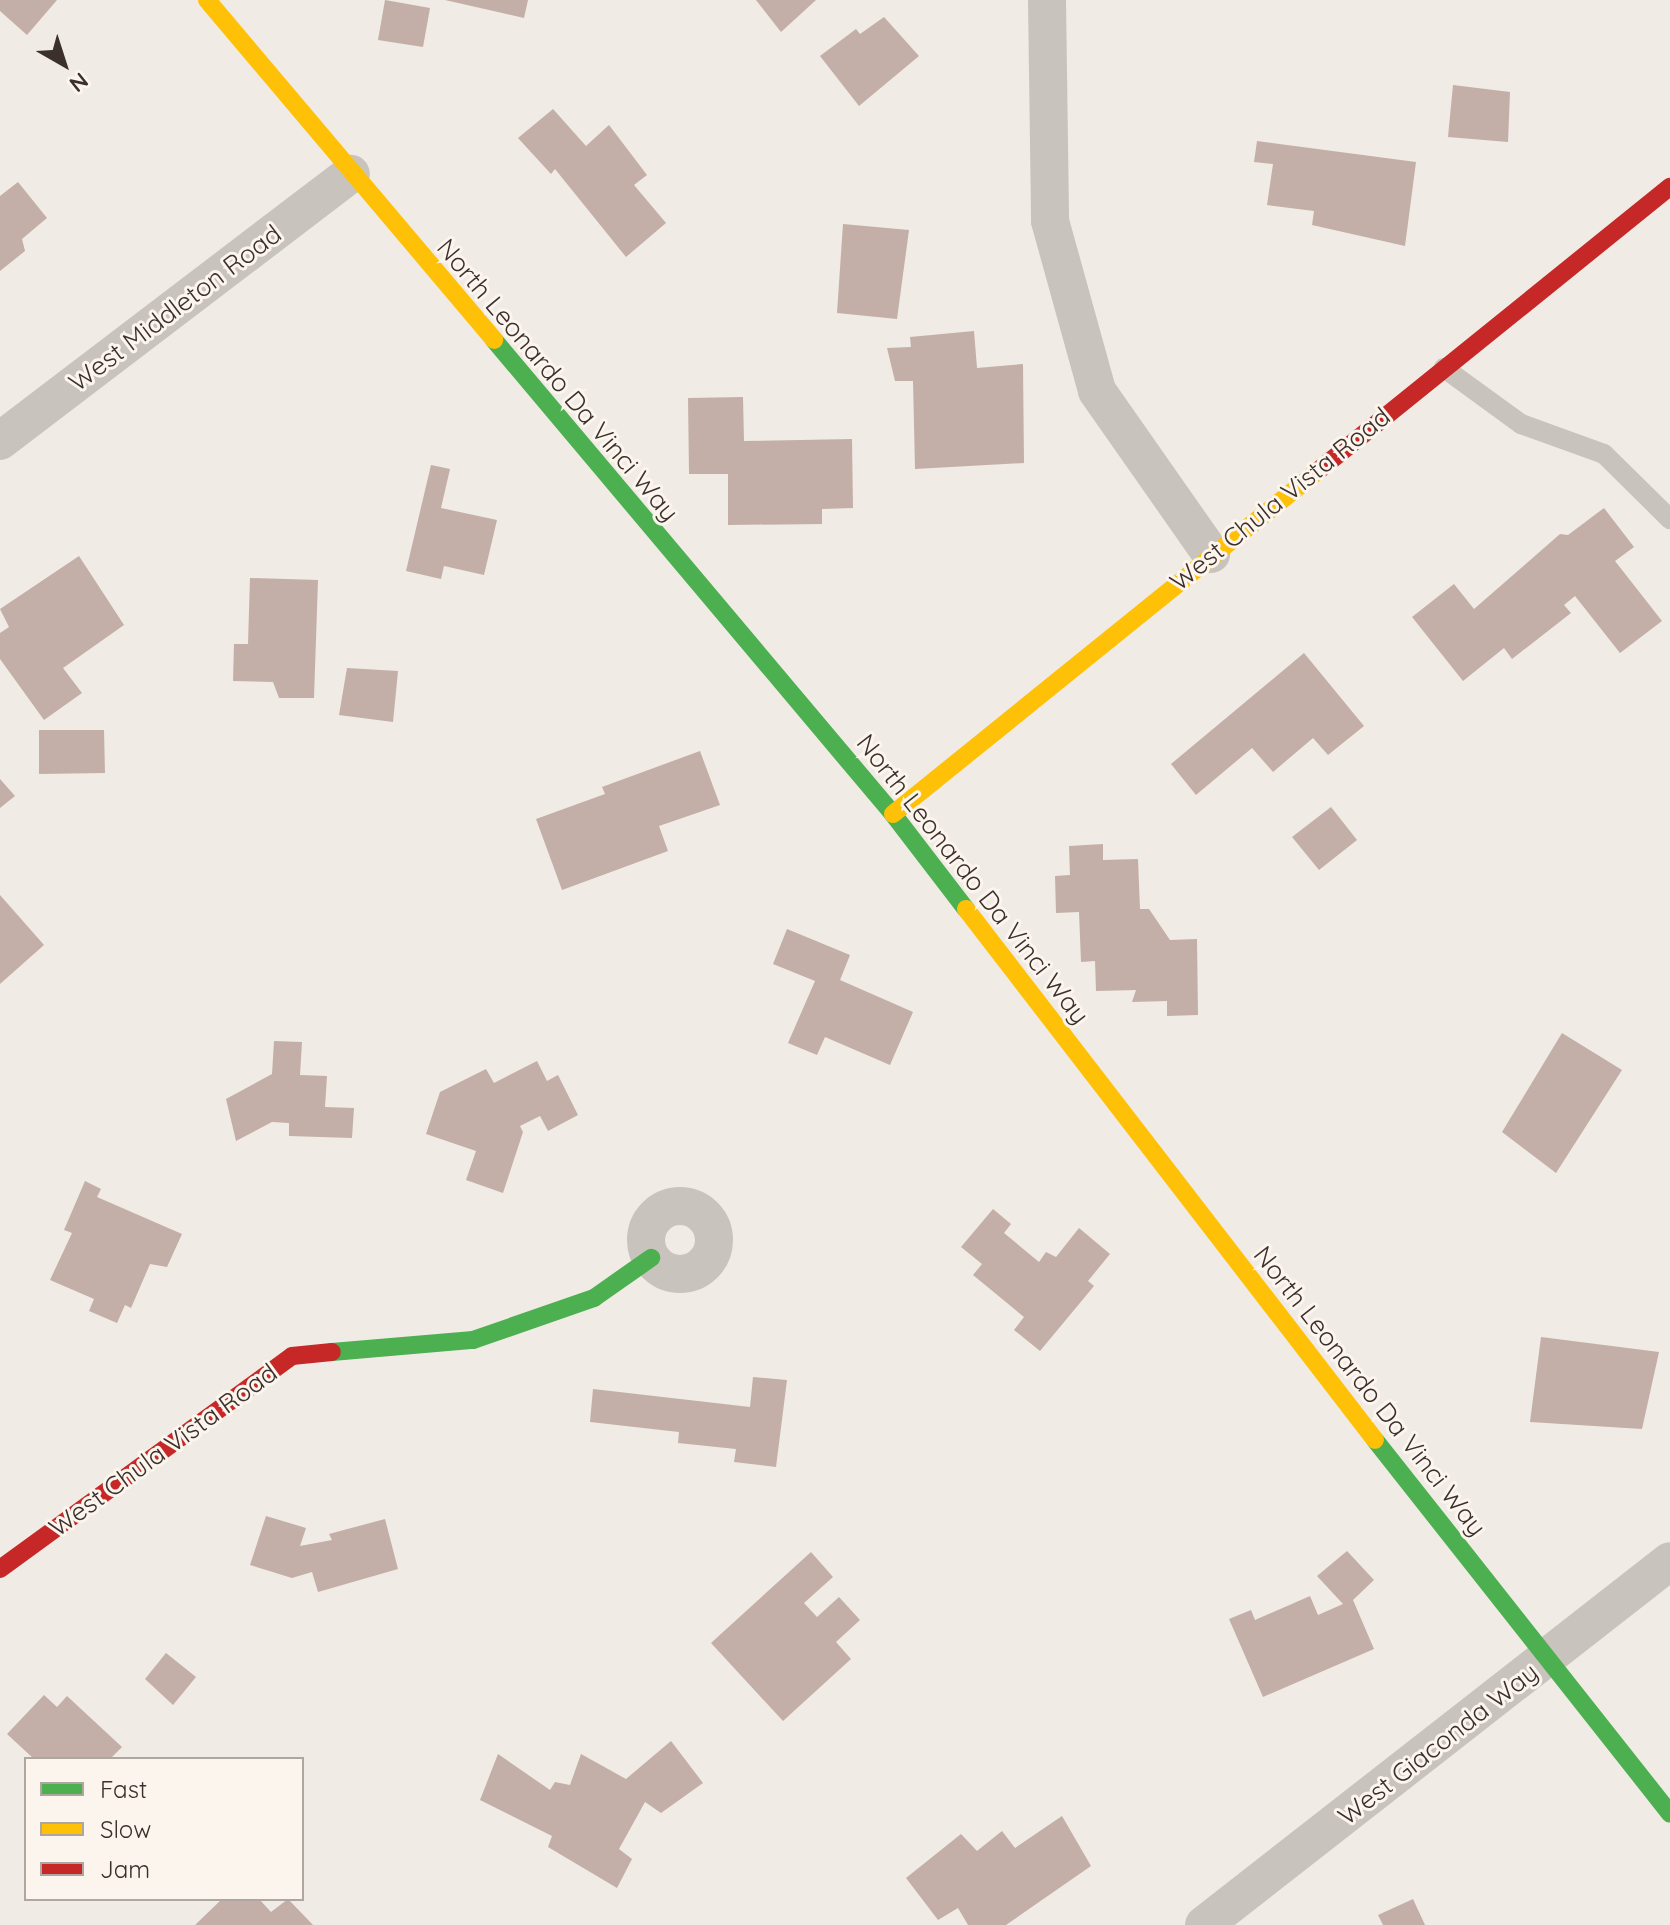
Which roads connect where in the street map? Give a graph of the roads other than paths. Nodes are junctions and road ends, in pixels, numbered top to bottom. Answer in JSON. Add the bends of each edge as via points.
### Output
{"nodes":[{"id":1,"x":207,"y":0,"type":"edge"},
{"id":2,"x":1047,"y":0,"type":"edge"},
{"id":3,"x":351,"y":174,"type":"junction"},
{"id":4,"x":1670,"y":187,"type":"edge"},
{"id":5,"x":1444,"y":368,"type":"junction"},
{"id":6,"x":0,"y":441,"type":"edge"},
{"id":7,"x":1670,"y":519,"type":"edge"},
{"id":8,"x":1211,"y":554,"type":"junction"},
{"id":9,"x":893,"y":814,"type":"junction"},
{"id":10,"x":651,"y":1258,"type":"dead end"},
{"id":11,"x":1670,"y":1561,"type":"edge"},
{"id":12,"x":0,"y":1569,"type":"edge"},
{"id":13,"x":1545,"y":1661,"type":"junction"},
{"id":14,"x":1670,"y":1813,"type":"edge"},
{"id":15,"x":1204,"y":1925,"type":"edge"}],
"edges":[{"from":1,"to":3,"type":"street","name":"North Leonardo Da Vinci Way"},
{"from":2,"to":8,"type":"street","via":[[1050,221],[1097,391]]},
{"from":3,"to":6,"type":"street","name":"West Middleton Road"},
{"from":3,"to":9,"type":"street","name":"North Leonardo Da Vinci Way"},
{"from":4,"to":5,"type":"street","name":"West Chula Vista Road"},
{"from":5,"to":7,"type":"lane","via":[[1521,424],[1604,454]]},
{"from":5,"to":8,"type":"street","name":"West Chula Vista Road"},
{"from":8,"to":9,"type":"street","name":"West Chula Vista Road"},
{"from":9,"to":13,"type":"street","name":"North Leonardo Da Vinci Way"},
{"from":10,"to":12,"type":"street","name":"West Chula Vista Road","via":[[594,1298],[473,1340],[292,1356]]},
{"from":11,"to":13,"type":"street","name":"West Giaconda Way"},
{"from":13,"to":14,"type":"street","name":"North Leonardo Da Vinci Way"},
{"from":13,"to":15,"type":"street","name":"West Giaconda Way"}]}
